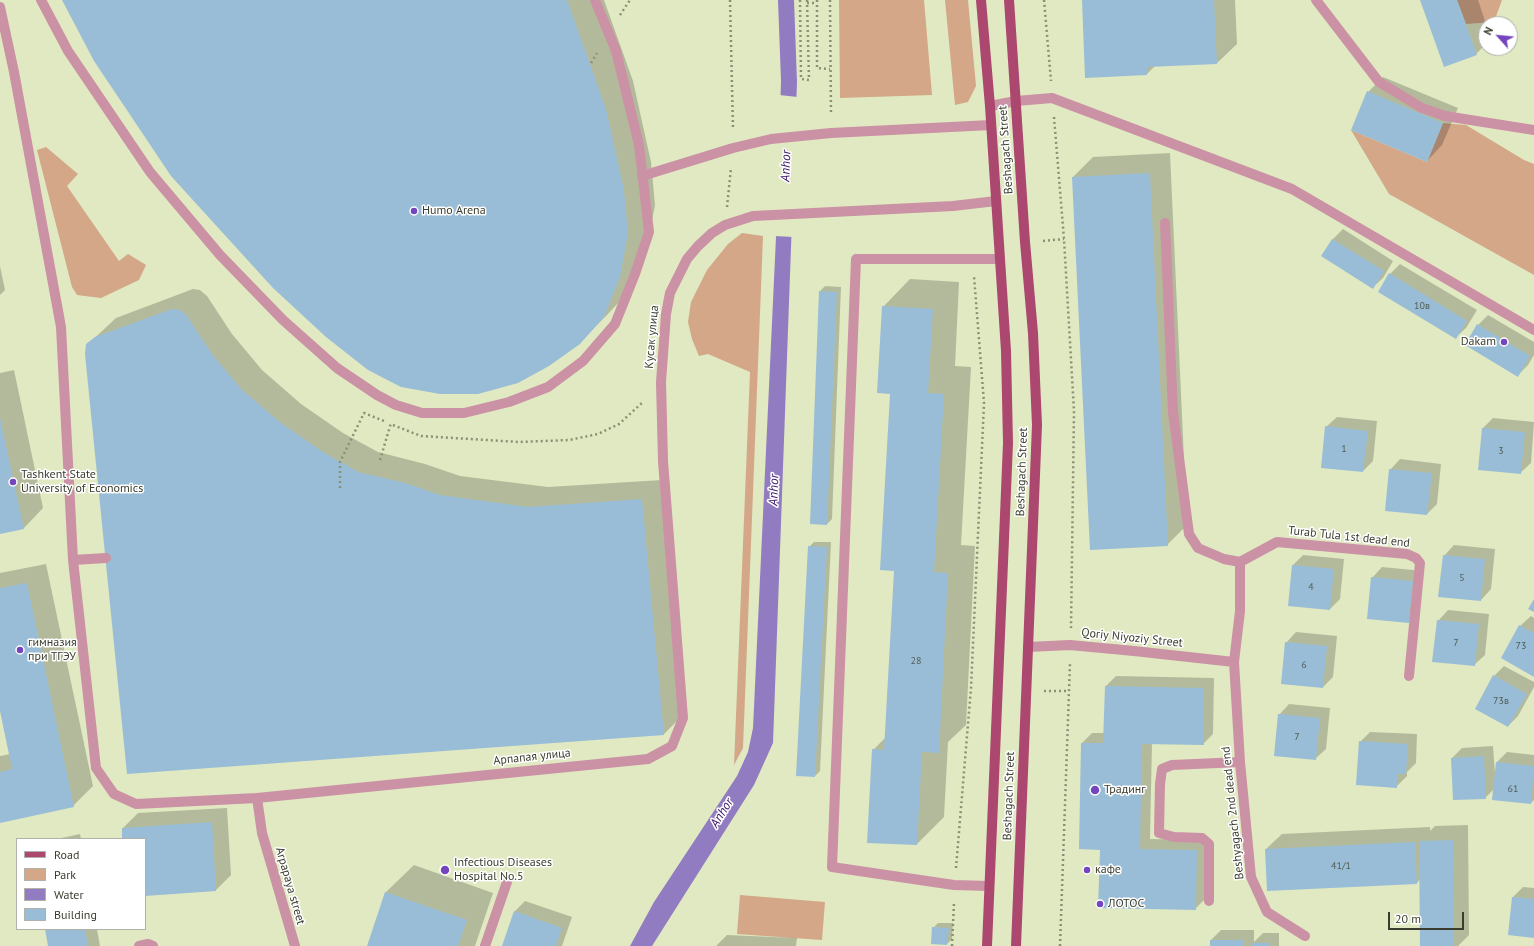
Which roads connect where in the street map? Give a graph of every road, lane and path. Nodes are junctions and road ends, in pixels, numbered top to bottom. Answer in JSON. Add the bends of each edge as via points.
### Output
{"nodes":[{"id":1,"x":41,"y":0,"type":"edge"},
{"id":2,"x":595,"y":0,"type":"edge"},
{"id":3,"x":730,"y":0,"type":"edge"},
{"id":4,"x":800,"y":0,"type":"edge"},
{"id":5,"x":830,"y":0,"type":"edge"},
{"id":6,"x":981,"y":0,"type":"edge"},
{"id":7,"x":1008,"y":0,"type":"edge"},
{"id":8,"x":1044,"y":0,"type":"edge"},
{"id":9,"x":1316,"y":0,"type":"edge"},
{"id":10,"x":807,"y":1,"type":"edge"},
{"id":11,"x":817,"y":1,"type":"edge"},
{"id":12,"x":0,"y":7,"type":"edge"},
{"id":13,"x":830,"y":69,"type":"junction"},
{"id":14,"x":1052,"y":98,"type":"junction"},
{"id":15,"x":1016,"y":101,"type":"junction"},
{"id":16,"x":990,"y":106,"type":"junction"},
{"id":17,"x":991,"y":125,"type":"junction"},
{"id":18,"x":1534,"y":130,"type":"edge"},
{"id":19,"x":831,"y":133,"type":"junction"},
{"id":20,"x":733,"y":148,"type":"junction"},
{"id":21,"x":642,"y":176,"type":"junction"},
{"id":22,"x":996,"y":201,"type":"junction"},
{"id":23,"x":1165,"y":223,"type":"dead end"},
{"id":24,"x":725,"y":225,"type":"junction"},
{"id":25,"x":999,"y":258,"type":"junction"},
{"id":26,"x":972,"y":259,"type":"junction"},
{"id":27,"x":1534,"y":330,"type":"edge"},
{"id":28,"x":661,"y":382,"type":"junction"},
{"id":29,"x":364,"y":413,"type":"dead end"},
{"id":30,"x":392,"y":417,"type":"dead end"},
{"id":31,"x":420,"y":436,"type":"dead end"},
{"id":32,"x":380,"y":460,"type":"dead end"},
{"id":33,"x":340,"y":488,"type":"dead end"},
{"id":34,"x":106,"y":558,"type":"dead end"},
{"id":35,"x":73,"y":560,"type":"junction"},
{"id":36,"x":1240,"y":562,"type":"junction"},
{"id":37,"x":671,"y":576,"type":"joint"},
{"id":38,"x":1070,"y":645,"type":"junction"},
{"id":39,"x":1028,"y":647,"type":"junction"},
{"id":40,"x":1234,"y":662,"type":"junction"},
{"id":41,"x":1408,"y":676,"type":"dead end"},
{"id":42,"x":1026,"y":690,"type":"junction"},
{"id":43,"x":1069,"y":691,"type":"junction"},
{"id":44,"x":1240,"y":762,"type":"junction"},
{"id":45,"x":257,"y":798,"type":"junction"},
{"id":46,"x":508,"y":882,"type":"dead end"},
{"id":47,"x":954,"y":885,"type":"junction"},
{"id":48,"x":989,"y":886,"type":"junction"},
{"id":49,"x":1209,"y":901,"type":"dead end"},
{"id":50,"x":1305,"y":936,"type":"dead end"},
{"id":51,"x":138,"y":946,"type":"edge"},
{"id":52,"x":152,"y":946,"type":"edge"},
{"id":53,"x":295,"y":946,"type":"edge"},
{"id":54,"x":486,"y":946,"type":"edge"},
{"id":55,"x":952,"y":946,"type":"edge"},
{"id":56,"x":987,"y":946,"type":"edge"},
{"id":57,"x":1016,"y":946,"type":"edge"},
{"id":58,"x":1060,"y":946,"type":"edge"}],
"edges":[{"from":1,"to":21,"type":"street","via":[[68,52],[150,172],[220,255],[283,320],[337,368],[377,396],[422,413],[464,413],[509,402],[548,387],[583,361],[615,324],[649,232]]},
{"from":2,"to":21,"type":"street","via":[[616,51],[639,144]]},
{"from":3,"to":20,"type":"path"},
{"from":4,"to":10,"type":"path","via":[[801,79],[809,80]]},
{"from":5,"to":13,"type":"path"},
{"from":6,"to":16,"type":"main road","name":"Beshagach Street"},
{"from":7,"to":15,"type":"main road","name":"Beshagach Street"},
{"from":8,"to":14,"type":"path"},
{"from":9,"to":18,"type":"street","via":[[1379,82],[1422,108],[1445,116]]},
{"from":10,"to":11,"type":"path"},
{"from":11,"to":13,"type":"path","via":[[817,68]]},
{"from":12,"to":35,"type":"street","name":"Арпапая улица","via":[[61,327]]},
{"from":13,"to":19,"type":"path"},
{"from":14,"to":15,"type":"street"},
{"from":14,"to":27,"type":"street","via":[[1292,189]]},
{"from":14,"to":38,"type":"path","via":[[1064,239],[1074,411]]},
{"from":15,"to":16,"type":"street"},
{"from":15,"to":39,"type":"main road","name":"Beshagach Street","via":[[1037,425]]},
{"from":16,"to":17,"type":"main road","name":"Beshagach Street"},
{"from":17,"to":19,"type":"street"},
{"from":17,"to":22,"type":"main road","name":"Beshagach Street"},
{"from":19,"to":20,"type":"street","via":[[770,140]]},
{"from":20,"to":21,"type":"street"},
{"from":20,"to":24,"type":"path"},
{"from":22,"to":24,"type":"street","name":"Кусак улица","via":[[953,206],[753,216]]},
{"from":22,"to":25,"type":"main road","name":"Beshagach Street"},
{"from":23,"to":36,"type":"street","via":[[1172,412],[1189,534],[1198,548],[1224,559]]},
{"from":24,"to":28,"type":"street","name":"Кусак улица","via":[[712,233],[687,259],[670,293]]},
{"from":25,"to":26,"type":"street"},
{"from":25,"to":48,"type":"main road","name":"Beshagach Street","via":[[1006,351],[1008,443]]},
{"from":26,"to":47,"type":"path","via":[[984,403],[972,688]]},
{"from":26,"to":47,"type":"street","via":[[856,259],[832,867]]},
{"from":28,"to":31,"type":"path","via":[[619,424],[598,434],[569,440],[520,442]]},
{"from":28,"to":37,"type":"street","name":"Кусак улица","via":[[662,461]]},
{"from":29,"to":33,"type":"path","via":[[340,462]]},
{"from":30,"to":32,"type":"path"},
{"from":34,"to":35,"type":"street"},
{"from":35,"to":45,"type":"street","name":"Арпапая улица","via":[[96,768],[114,794],[136,804]]},
{"from":36,"to":40,"type":"street","via":[[1240,612]]},
{"from":36,"to":41,"type":"street","name":"Turab Tula 1st dead end","via":[[1277,542],[1407,554],[1416,558],[1420,563]]},
{"from":37,"to":45,"type":"street","name":"Арпапая улица","via":[[683,718],[672,746],[648,759]]},
{"from":38,"to":39,"type":"street","name":"Qoriy Niyoziy Street"},
{"from":38,"to":40,"type":"street","name":"Qoriy Niyoziy Street"},
{"from":38,"to":43,"type":"path"},
{"from":39,"to":42,"type":"main road","name":"Beshagach Street"},
{"from":40,"to":44,"type":"street","name":"Beshyagach 2nd dead end"},
{"from":42,"to":43,"type":"path"},
{"from":42,"to":57,"type":"main road","name":"Beshagach Street"},
{"from":43,"to":58,"type":"path"},
{"from":44,"to":49,"type":"street","via":[[1172,765],[1162,769],[1159,833],[1174,837],[1202,838],[1209,844]]},
{"from":44,"to":50,"type":"street","name":"Beshyagach 2nd dead end","via":[[1251,877],[1267,912]]},
{"from":45,"to":53,"type":"street","name":"Arpapaya street","via":[[262,833]]},
{"from":46,"to":54,"type":"street"},
{"from":47,"to":48,"type":"street"},
{"from":47,"to":55,"type":"path"},
{"from":48,"to":56,"type":"main road","name":"Beshagach Street"},
{"from":51,"to":52,"type":"street"}]}
